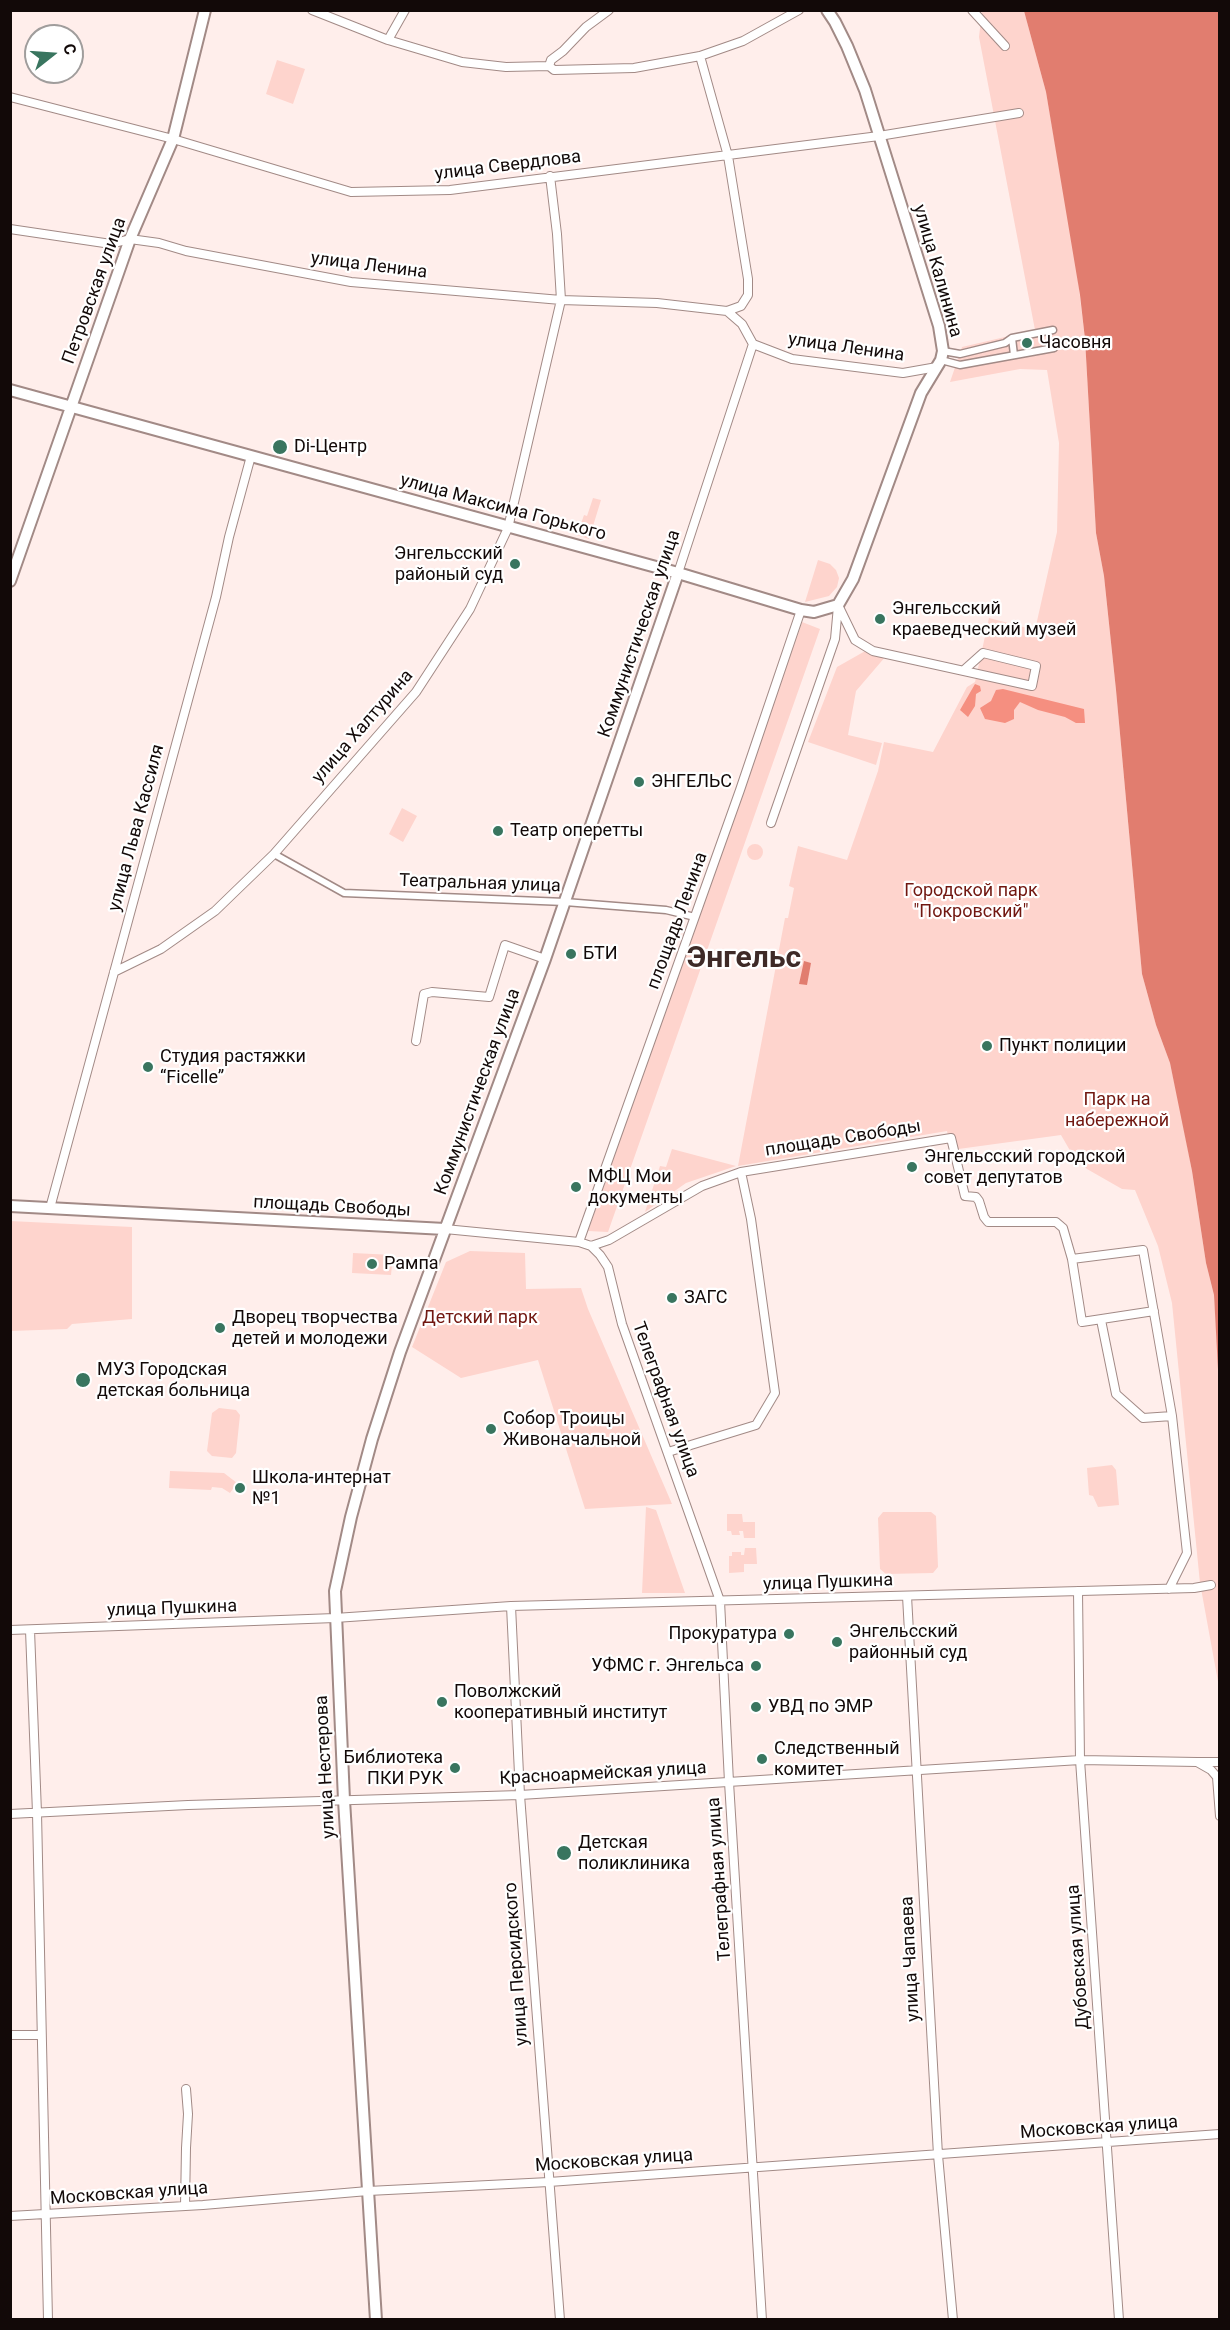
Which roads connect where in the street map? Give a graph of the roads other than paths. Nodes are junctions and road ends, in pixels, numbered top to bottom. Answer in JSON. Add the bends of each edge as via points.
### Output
{"nodes":[{"id":1,"x":205,"y":10,"type":"edge"},
{"id":2,"x":312,"y":10,"type":"edge"},
{"id":3,"x":405,"y":10,"type":"edge"},
{"id":4,"x":609,"y":10,"type":"edge"},
{"id":5,"x":800,"y":10,"type":"edge"},
{"id":6,"x":826,"y":10,"type":"edge"},
{"id":7,"x":972,"y":10,"type":"edge"},
{"id":8,"x":388,"y":40,"type":"junction"},
{"id":9,"x":1005,"y":46,"type":"dead end"},
{"id":10,"x":700,"y":56,"type":"junction"},
{"id":11,"x":549,"y":66,"type":"junction"},
{"id":12,"x":10,"y":97,"type":"edge"},
{"id":13,"x":1019,"y":113,"type":"dead end"},
{"id":14,"x":879,"y":136,"type":"junction"},
{"id":15,"x":173,"y":139,"type":"junction"},
{"id":16,"x":728,"y":156,"type":"junction"},
{"id":17,"x":550,"y":177,"type":"junction"},
{"id":18,"x":10,"y":229,"type":"edge"},
{"id":19,"x":130,"y":239,"type":"junction"},
{"id":20,"x":561,"y":300,"type":"junction"},
{"id":21,"x":727,"y":311,"type":"junction"},
{"id":22,"x":1053,"y":330,"type":"dead end"},
{"id":23,"x":1012,"y":338,"type":"junction"},
{"id":24,"x":753,"y":344,"type":"junction"},
{"id":25,"x":1054,"y":348,"type":"dead end"},
{"id":26,"x":1014,"y":355,"type":"junction"},
{"id":27,"x":941,"y":359,"type":"junction"},
{"id":28,"x":10,"y":390,"type":"edge"},
{"id":29,"x":72,"y":405,"type":"junction"},
{"id":30,"x":251,"y":456,"type":"junction"},
{"id":31,"x":508,"y":528,"type":"junction"},
{"id":32,"x":678,"y":573,"type":"junction"},
{"id":33,"x":10,"y":581,"type":"edge"},
{"id":34,"x":838,"y":605,"type":"junction"},
{"id":35,"x":801,"y":610,"type":"junction"},
{"id":36,"x":964,"y":670,"type":"junction"},
{"id":37,"x":771,"y":823,"type":"dead end"},
{"id":38,"x":274,"y":854,"type":"junction"},
{"id":39,"x":565,"y":902,"type":"junction"},
{"id":40,"x":695,"y":917,"type":"junction"},
{"id":41,"x":545,"y":959,"type":"junction"},
{"id":42,"x":114,"y":972,"type":"junction"},
{"id":43,"x":416,"y":1041,"type":"dead end"},
{"id":44,"x":741,"y":1172,"type":"junction"},
{"id":45,"x":10,"y":1206,"type":"edge"},
{"id":46,"x":50,"y":1208,"type":"junction"},
{"id":47,"x":445,"y":1229,"type":"junction"},
{"id":48,"x":579,"y":1242,"type":"junction"},
{"id":49,"x":591,"y":1246,"type":"junction"},
{"id":50,"x":1072,"y":1260,"type":"junction"},
{"id":51,"x":1154,"y":1311,"type":"junction"},
{"id":52,"x":1101,"y":1320,"type":"junction"},
{"id":53,"x":1172,"y":1416,"type":"junction"},
{"id":54,"x":668,"y":1452,"type":"junction"},
{"id":55,"x":1211,"y":1586,"type":"dead end"},
{"id":56,"x":1169,"y":1589,"type":"junction"},
{"id":57,"x":1078,"y":1591,"type":"junction"},
{"id":58,"x":907,"y":1596,"type":"junction"},
{"id":59,"x":720,"y":1601,"type":"junction"},
{"id":60,"x":511,"y":1606,"type":"junction"},
{"id":61,"x":335,"y":1618,"type":"junction"},
{"id":62,"x":10,"y":1630,"type":"edge"},
{"id":63,"x":30,"y":1630,"type":"junction"},
{"id":64,"x":1080,"y":1760,"type":"junction"},
{"id":65,"x":1197,"y":1762,"type":"junction"},
{"id":66,"x":1220,"y":1762,"type":"edge"},
{"id":67,"x":915,"y":1772,"type":"junction"},
{"id":68,"x":729,"y":1782,"type":"junction"},
{"id":69,"x":520,"y":1795,"type":"junction"},
{"id":70,"x":344,"y":1800,"type":"junction"},
{"id":71,"x":37,"y":1813,"type":"junction"},
{"id":72,"x":10,"y":1814,"type":"edge"},
{"id":73,"x":1220,"y":1816,"type":"edge"},
{"id":74,"x":10,"y":2035,"type":"edge"},
{"id":75,"x":41,"y":2035,"type":"junction"},
{"id":76,"x":186,"y":2089,"type":"dead end"},
{"id":77,"x":1220,"y":2134,"type":"edge"},
{"id":78,"x":1107,"y":2142,"type":"junction"},
{"id":79,"x":938,"y":2155,"type":"junction"},
{"id":80,"x":753,"y":2166,"type":"junction"},
{"id":81,"x":549,"y":2182,"type":"junction"},
{"id":82,"x":368,"y":2191,"type":"junction"},
{"id":83,"x":185,"y":2206,"type":"junction"},
{"id":84,"x":45,"y":2215,"type":"junction"},
{"id":85,"x":10,"y":2216,"type":"edge"},
{"id":86,"x":48,"y":2319,"type":"edge"},
{"id":87,"x":376,"y":2319,"type":"edge"},
{"id":88,"x":560,"y":2319,"type":"edge"},
{"id":89,"x":762,"y":2319,"type":"edge"},
{"id":90,"x":953,"y":2319,"type":"edge"},
{"id":91,"x":1119,"y":2319,"type":"edge"}],
"edges":[{"from":1,"to":15,"type":"main road","name":"Петровская улица"},
{"from":2,"to":8,"type":"street"},
{"from":3,"to":8,"type":"street"},
{"from":4,"to":11,"type":"street","via":[[586,27]]},
{"from":5,"to":10,"type":"street","via":[[743,41]]},
{"from":6,"to":14,"type":"main road","name":"улица Калинина","via":[[847,46]]},
{"from":7,"to":9,"type":"street"},
{"from":8,"to":11,"type":"street","via":[[462,62],[506,68]]},
{"from":10,"to":11,"type":"street","via":[[634,68],[554,70]]},
{"from":10,"to":16,"type":"street"},
{"from":12,"to":15,"type":"street","name":"улица Свердлова"},
{"from":13,"to":14,"type":"street","name":"улица Свердлова"},
{"from":14,"to":16,"type":"street","name":"улица Свердлова"},
{"from":14,"to":27,"type":"main road","name":"улица Калинина","via":[[939,326]]},
{"from":15,"to":17,"type":"street","name":"улица Свердлова","via":[[351,192],[450,190]]},
{"from":15,"to":19,"type":"main road","name":"Петровская улица"},
{"from":16,"to":17,"type":"street","name":"улица Свердлова"},
{"from":16,"to":21,"type":"street","via":[[748,295],[741,306]]},
{"from":17,"to":20,"type":"street","name":"улица Халтурина"},
{"from":18,"to":19,"type":"street","name":"улица Ленина","via":[[111,244]]},
{"from":19,"to":20,"type":"street","name":"улица Ленина","via":[[351,282]]},
{"from":19,"to":29,"type":"main road","name":"Петровская улица"},
{"from":20,"to":21,"type":"street","name":"улица Ленина","via":[[657,303]]},
{"from":20,"to":31,"type":"street","name":"улица Халтурина"},
{"from":21,"to":24,"type":"street","via":[[742,324]]},
{"from":22,"to":23,"type":"street","name":"улица Ленина"},
{"from":23,"to":26,"type":"street"},
{"from":23,"to":27,"type":"street","name":"улица Ленина"},
{"from":24,"to":27,"type":"street","name":"улица Ленина","via":[[792,359],[903,373]]},
{"from":24,"to":32,"type":"street","name":"Коммунистическая улица"},
{"from":25,"to":26,"type":"street"},
{"from":26,"to":27,"type":"street","via":[[960,365]]},
{"from":27,"to":34,"type":"main road","via":[[921,393],[853,579]]},
{"from":28,"to":29,"type":"main road","name":"улица Максима Горького"},
{"from":29,"to":30,"type":"main road","name":"улица Максима Горького"},
{"from":29,"to":33,"type":"main road","name":"Петровская улица"},
{"from":30,"to":31,"type":"main road","name":"улица Максима Горького"},
{"from":30,"to":42,"type":"street","name":"улица Льва Кассиля"},
{"from":31,"to":32,"type":"main road","name":"улица Максима Горького"},
{"from":31,"to":38,"type":"street","name":"улица Халтурина","via":[[470,609],[416,692]]},
{"from":32,"to":35,"type":"main road","name":"улица Максима Горького"},
{"from":32,"to":39,"type":"main road","name":"Коммунистическая улица"},
{"from":34,"to":35,"type":"main road","name":"улица Максима Горького","via":[[813,612]]},
{"from":34,"to":36,"type":"street","via":[[855,640],[873,651]]},
{"from":34,"to":37,"type":"street","via":[[835,639]]},
{"from":35,"to":40,"type":"street","name":"площадь Ленина"},
{"from":36,"to":36,"type":"street","via":[[983,653],[1036,666],[1032,686]]},
{"from":38,"to":39,"type":"street","name":"Театральная улица","via":[[344,893]]},
{"from":38,"to":42,"type":"street","name":"улица Халтурина","via":[[215,911],[161,949]]},
{"from":39,"to":40,"type":"street","name":"Театральная улица","via":[[666,910]]},
{"from":39,"to":41,"type":"main road","name":"Коммунистическая улица"},
{"from":40,"to":48,"type":"street","name":"площадь Ленина"},
{"from":41,"to":43,"type":"street","via":[[505,945],[489,997],[424,994]]},
{"from":41,"to":47,"type":"main road","name":"Коммунистическая улица"},
{"from":42,"to":46,"type":"street","name":"улица Льва Кассиля"},
{"from":44,"to":49,"type":"street","name":"площадь Свободы","via":[[702,1185],[609,1240]]},
{"from":44,"to":50,"type":"street","name":"площадь Свободы","via":[[951,1138],[966,1196],[976,1197],[988,1222],[1056,1222],[1063,1228]]},
{"from":44,"to":54,"type":"street","via":[[775,1393],[756,1425]]},
{"from":45,"to":46,"type":"main road","name":"площадь Свободы"},
{"from":46,"to":47,"type":"main road","name":"площадь Свободы"},
{"from":47,"to":48,"type":"street","name":"площадь Свободы"},
{"from":47,"to":61,"type":"main road","name":"улица Нестерова","via":[[372,1439],[335,1591]]},
{"from":48,"to":49,"type":"street","name":"площадь Свободы"},
{"from":49,"to":54,"type":"street","name":"Телеграфная улица","via":[[608,1267],[622,1324]]},
{"from":50,"to":51,"type":"street","via":[[1143,1250]]},
{"from":50,"to":52,"type":"street","via":[[1082,1323]]},
{"from":51,"to":52,"type":"street"},
{"from":51,"to":53,"type":"street"},
{"from":52,"to":53,"type":"street","via":[[1116,1394],[1143,1418]]},
{"from":53,"to":56,"type":"street","via":[[1187,1553]]},
{"from":54,"to":59,"type":"street","name":"Телеграфная улица"},
{"from":55,"to":56,"type":"street","name":"улица Пушкина"},
{"from":56,"to":57,"type":"street","name":"улица Пушкина"},
{"from":57,"to":58,"type":"street","name":"улица Пушкина"},
{"from":57,"to":64,"type":"street","name":"Дубовская улица"},
{"from":58,"to":59,"type":"street","name":"улица Пушкина"},
{"from":58,"to":67,"type":"street","name":"улица Чапаева"},
{"from":59,"to":60,"type":"street","name":"улица Пушкина"},
{"from":59,"to":68,"type":"street","name":"Телеграфная улица"},
{"from":60,"to":61,"type":"street","name":"улица Пушкина"},
{"from":60,"to":69,"type":"street","name":"улица Персидского"},
{"from":61,"to":63,"type":"street","name":"улица Пушкина"},
{"from":61,"to":70,"type":"main road","name":"улица Нестерова"},
{"from":62,"to":63,"type":"street","name":"улица Пушкина"},
{"from":63,"to":71,"type":"street"},
{"from":64,"to":65,"type":"street","name":"Красноармейская улица"},
{"from":64,"to":67,"type":"street","name":"Красноармейская улица"},
{"from":64,"to":78,"type":"street","name":"Дубовская улица"},
{"from":65,"to":66,"type":"street","name":"Красноармейская улица"},
{"from":65,"to":73,"type":"street","via":[[1217,1777]]},
{"from":67,"to":68,"type":"street","name":"Красноармейская улица"},
{"from":67,"to":79,"type":"street","name":"улица Чапаева"},
{"from":68,"to":69,"type":"street","name":"Красноармейская улица"},
{"from":68,"to":80,"type":"street","name":"Телеграфная улица"},
{"from":69,"to":70,"type":"street","name":"Красноармейская улица"},
{"from":69,"to":81,"type":"street","name":"улица Персидского"},
{"from":70,"to":71,"type":"street","name":"Красноармейская улица"},
{"from":70,"to":82,"type":"main road","name":"улица Нестерова"},
{"from":71,"to":72,"type":"street","name":"Красноармейская улица"},
{"from":71,"to":75,"type":"street"},
{"from":74,"to":75,"type":"street"},
{"from":75,"to":84,"type":"street"},
{"from":76,"to":83,"type":"street"},
{"from":77,"to":78,"type":"street","name":"Московская улица"},
{"from":78,"to":79,"type":"street","name":"Московская улица"},
{"from":78,"to":91,"type":"street","name":"Дубовская улица"},
{"from":79,"to":80,"type":"street","name":"Московская улица"},
{"from":79,"to":90,"type":"street","name":"улица Чапаева"},
{"from":80,"to":81,"type":"street","name":"Московская улица"},
{"from":80,"to":89,"type":"street","name":"Телеграфная улица"},
{"from":81,"to":82,"type":"street","name":"Московская улица"},
{"from":81,"to":88,"type":"street","name":"улица Персидского"},
{"from":82,"to":83,"type":"street","name":"Московская улица"},
{"from":82,"to":87,"type":"main road","name":"улица Нестерова"},
{"from":83,"to":84,"type":"street","name":"Московская улица"},
{"from":84,"to":85,"type":"street","name":"Московская улица"},
{"from":84,"to":86,"type":"street"}]}
